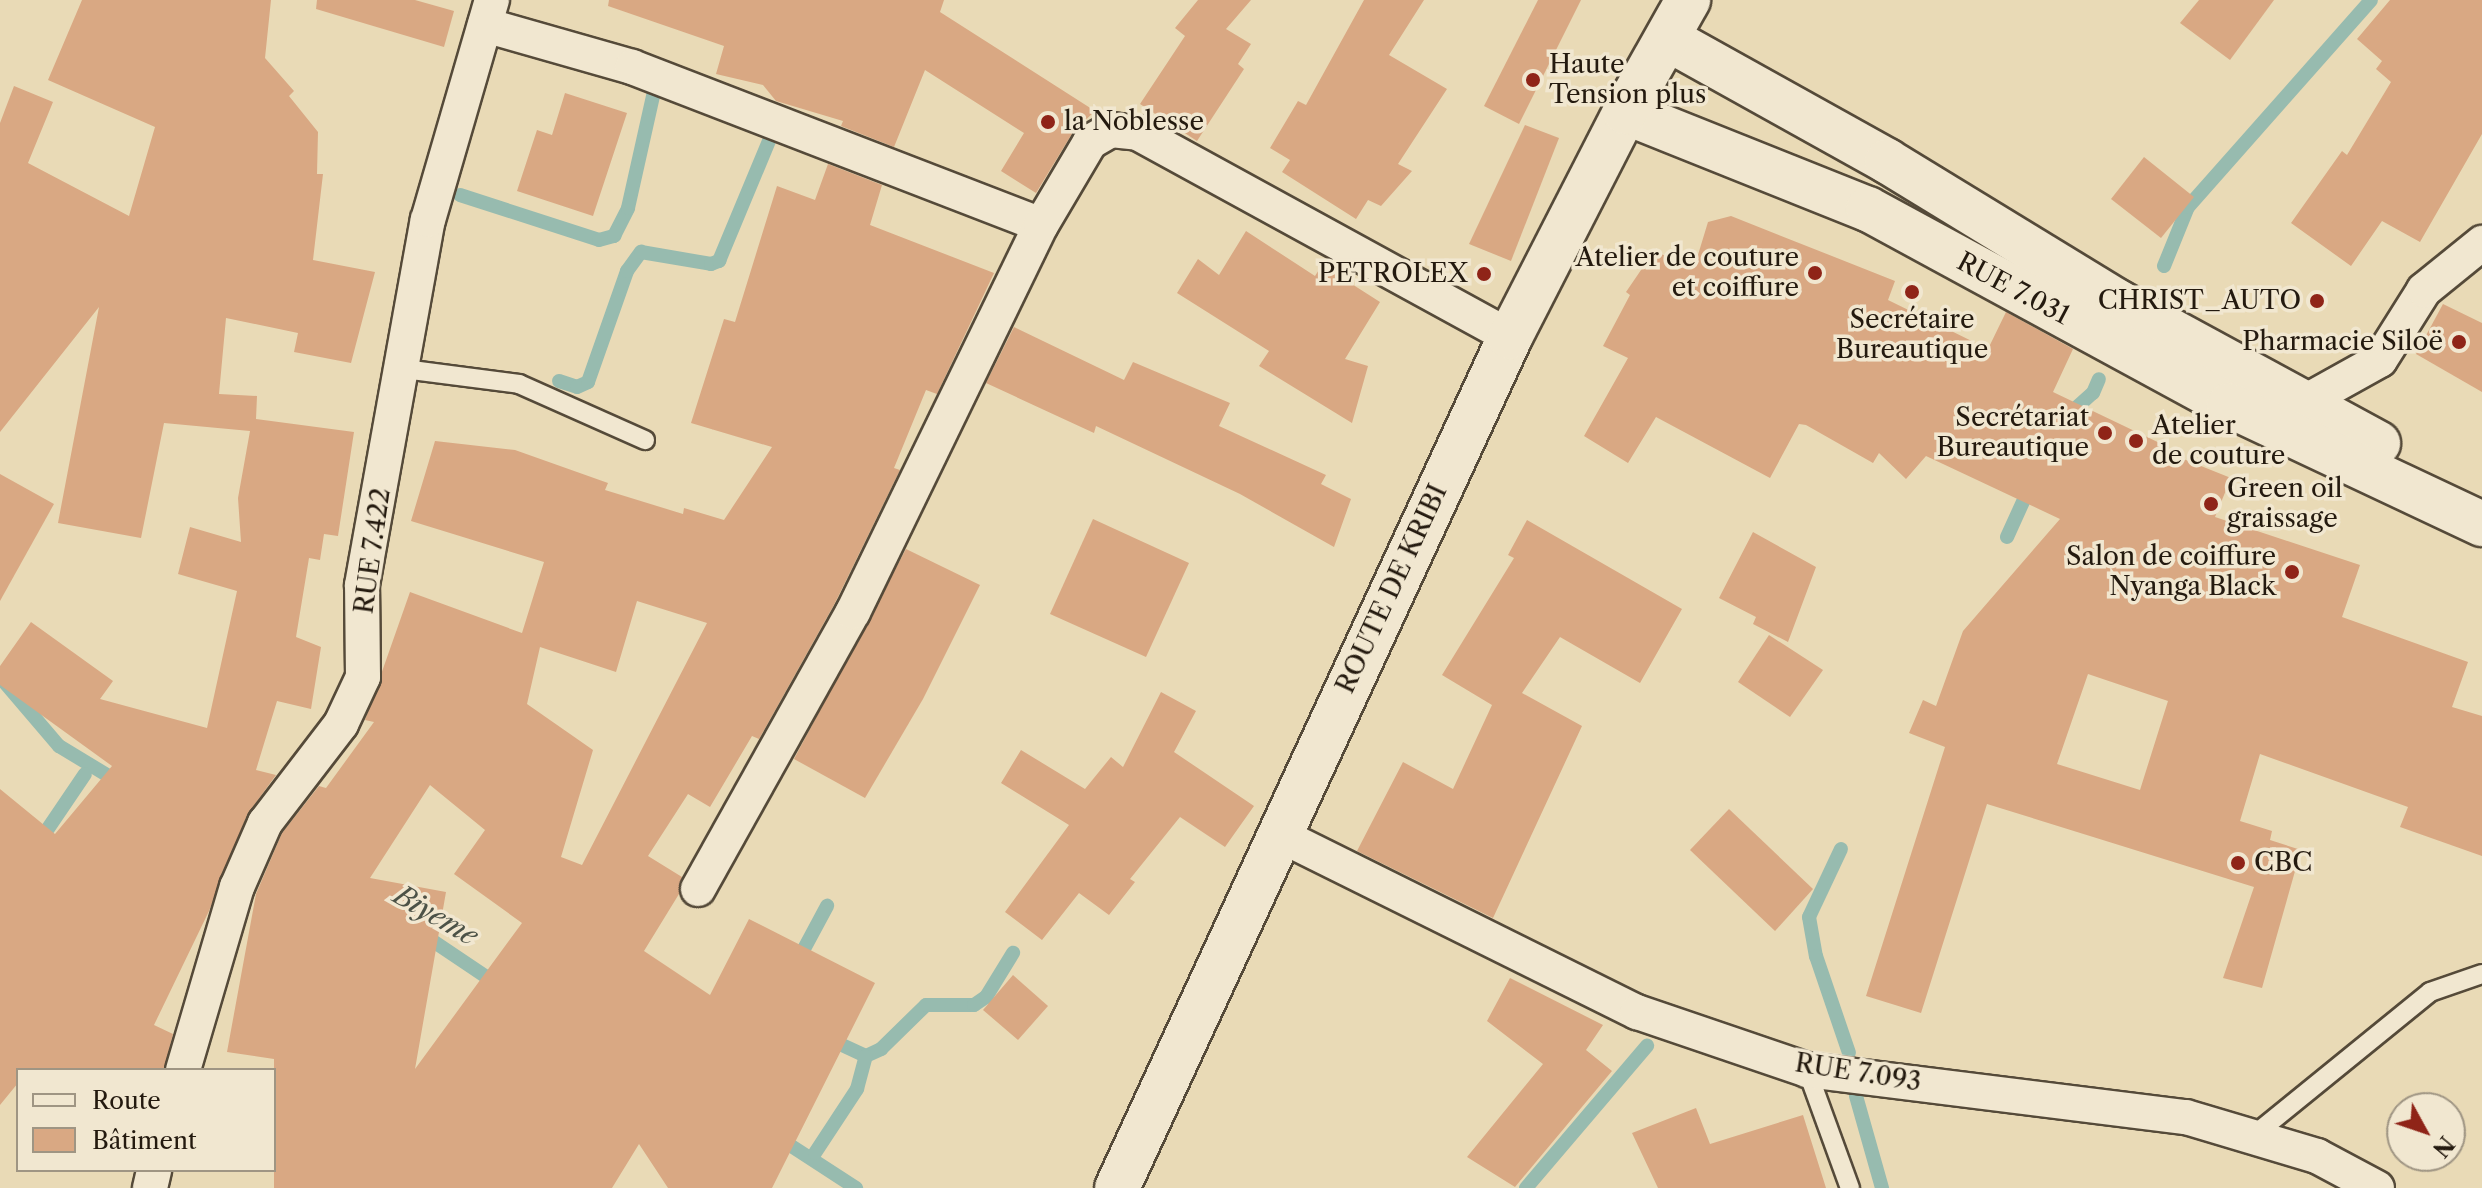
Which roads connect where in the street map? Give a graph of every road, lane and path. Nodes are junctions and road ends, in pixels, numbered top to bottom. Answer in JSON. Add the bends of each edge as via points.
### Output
{"nodes":[{"id":1,"x":1688,"y":0,"type":"edge"},
{"id":2,"x":489,"y":13,"type":"edge"},
{"id":3,"x":1668,"y":39,"type":"junction"},
{"id":4,"x":1625,"y":112,"type":"junction"},
{"id":5,"x":1041,"y":225,"type":"junction"},
{"id":6,"x":2482,"y":243,"type":"edge"},
{"id":7,"x":2104,"y":316,"type":"junction"},
{"id":8,"x":1510,"y":337,"type":"junction"},
{"id":9,"x":2154,"y":343,"type":"junction"},
{"id":10,"x":404,"y":369,"type":"junction"},
{"id":11,"x":2301,"y":404,"type":"junction"},
{"id":12,"x":645,"y":440,"type":"dead end"},
{"id":13,"x":2482,"y":490,"type":"edge"},
{"id":14,"x":2482,"y":524,"type":"edge"},
{"id":15,"x":1278,"y":834,"type":"junction"},
{"id":16,"x":698,"y":889,"type":"dead end"},
{"id":17,"x":2482,"y":974,"type":"edge"},
{"id":18,"x":184,"y":1068,"type":"edge"},
{"id":19,"x":1807,"y":1070,"type":"junction"},
{"id":20,"x":2253,"y":1136,"type":"junction"},
{"id":21,"x":1117,"y":1188,"type":"edge"},
{"id":22,"x":1850,"y":1188,"type":"edge"},
{"id":23,"x":2377,"y":1188,"type":"edge"}],
"edges":[{"from":1,"to":3,"type":"main road","name":"ROUTE DE KRIBI"},
{"from":2,"to":5,"type":"street"},
{"from":2,"to":10,"type":"street","name":"RUE 7.422","via":[[428,220]]},
{"from":3,"to":4,"type":"main road","name":"ROUTE DE KRIBI"},
{"from":3,"to":7,"type":"main road","name":"RUE 7.031","via":[[1887,161]]},
{"from":4,"to":7,"type":"main road","name":"RUE 7.031","via":[[1868,209]]},
{"from":4,"to":8,"type":"main road","name":"ROUTE DE KRIBI"},
{"from":5,"to":8,"type":"street","via":[[1090,142],[1111,130],[1138,133]]},
{"from":5,"to":16,"type":"street","via":[[853,612]]},
{"from":6,"to":11,"type":"street","via":[[2424,290],[2380,360]]},
{"from":7,"to":9,"type":"main road","name":"RUE 7.031"},
{"from":8,"to":15,"type":"main road","name":"ROUTE DE KRIBI"},
{"from":9,"to":11,"type":"main road","name":"RUE 7.031"},
{"from":9,"to":14,"type":"main road","name":"RUE 7.031","via":[[2229,405]]},
{"from":10,"to":12,"type":"lane","via":[[519,384]]},
{"from":10,"to":18,"type":"street","name":"RUE 7.422","via":[[362,585],[363,677],[341,724],[265,823],[237,887]]},
{"from":11,"to":13,"type":"main road","name":"RUE 7.031"},
{"from":15,"to":19,"type":"street","name":"RUE 7.093","via":[[1637,1012]]},
{"from":15,"to":21,"type":"main road","name":"ROUTE DE KRIBI"},
{"from":17,"to":20,"type":"lane","via":[[2430,992]]},
{"from":19,"to":20,"type":"street","name":"RUE 7.093","via":[[2186,1117]]},
{"from":19,"to":22,"type":"lane"},
{"from":20,"to":23,"type":"street","name":"RUE 7.093","via":[[2317,1156]]}]}
